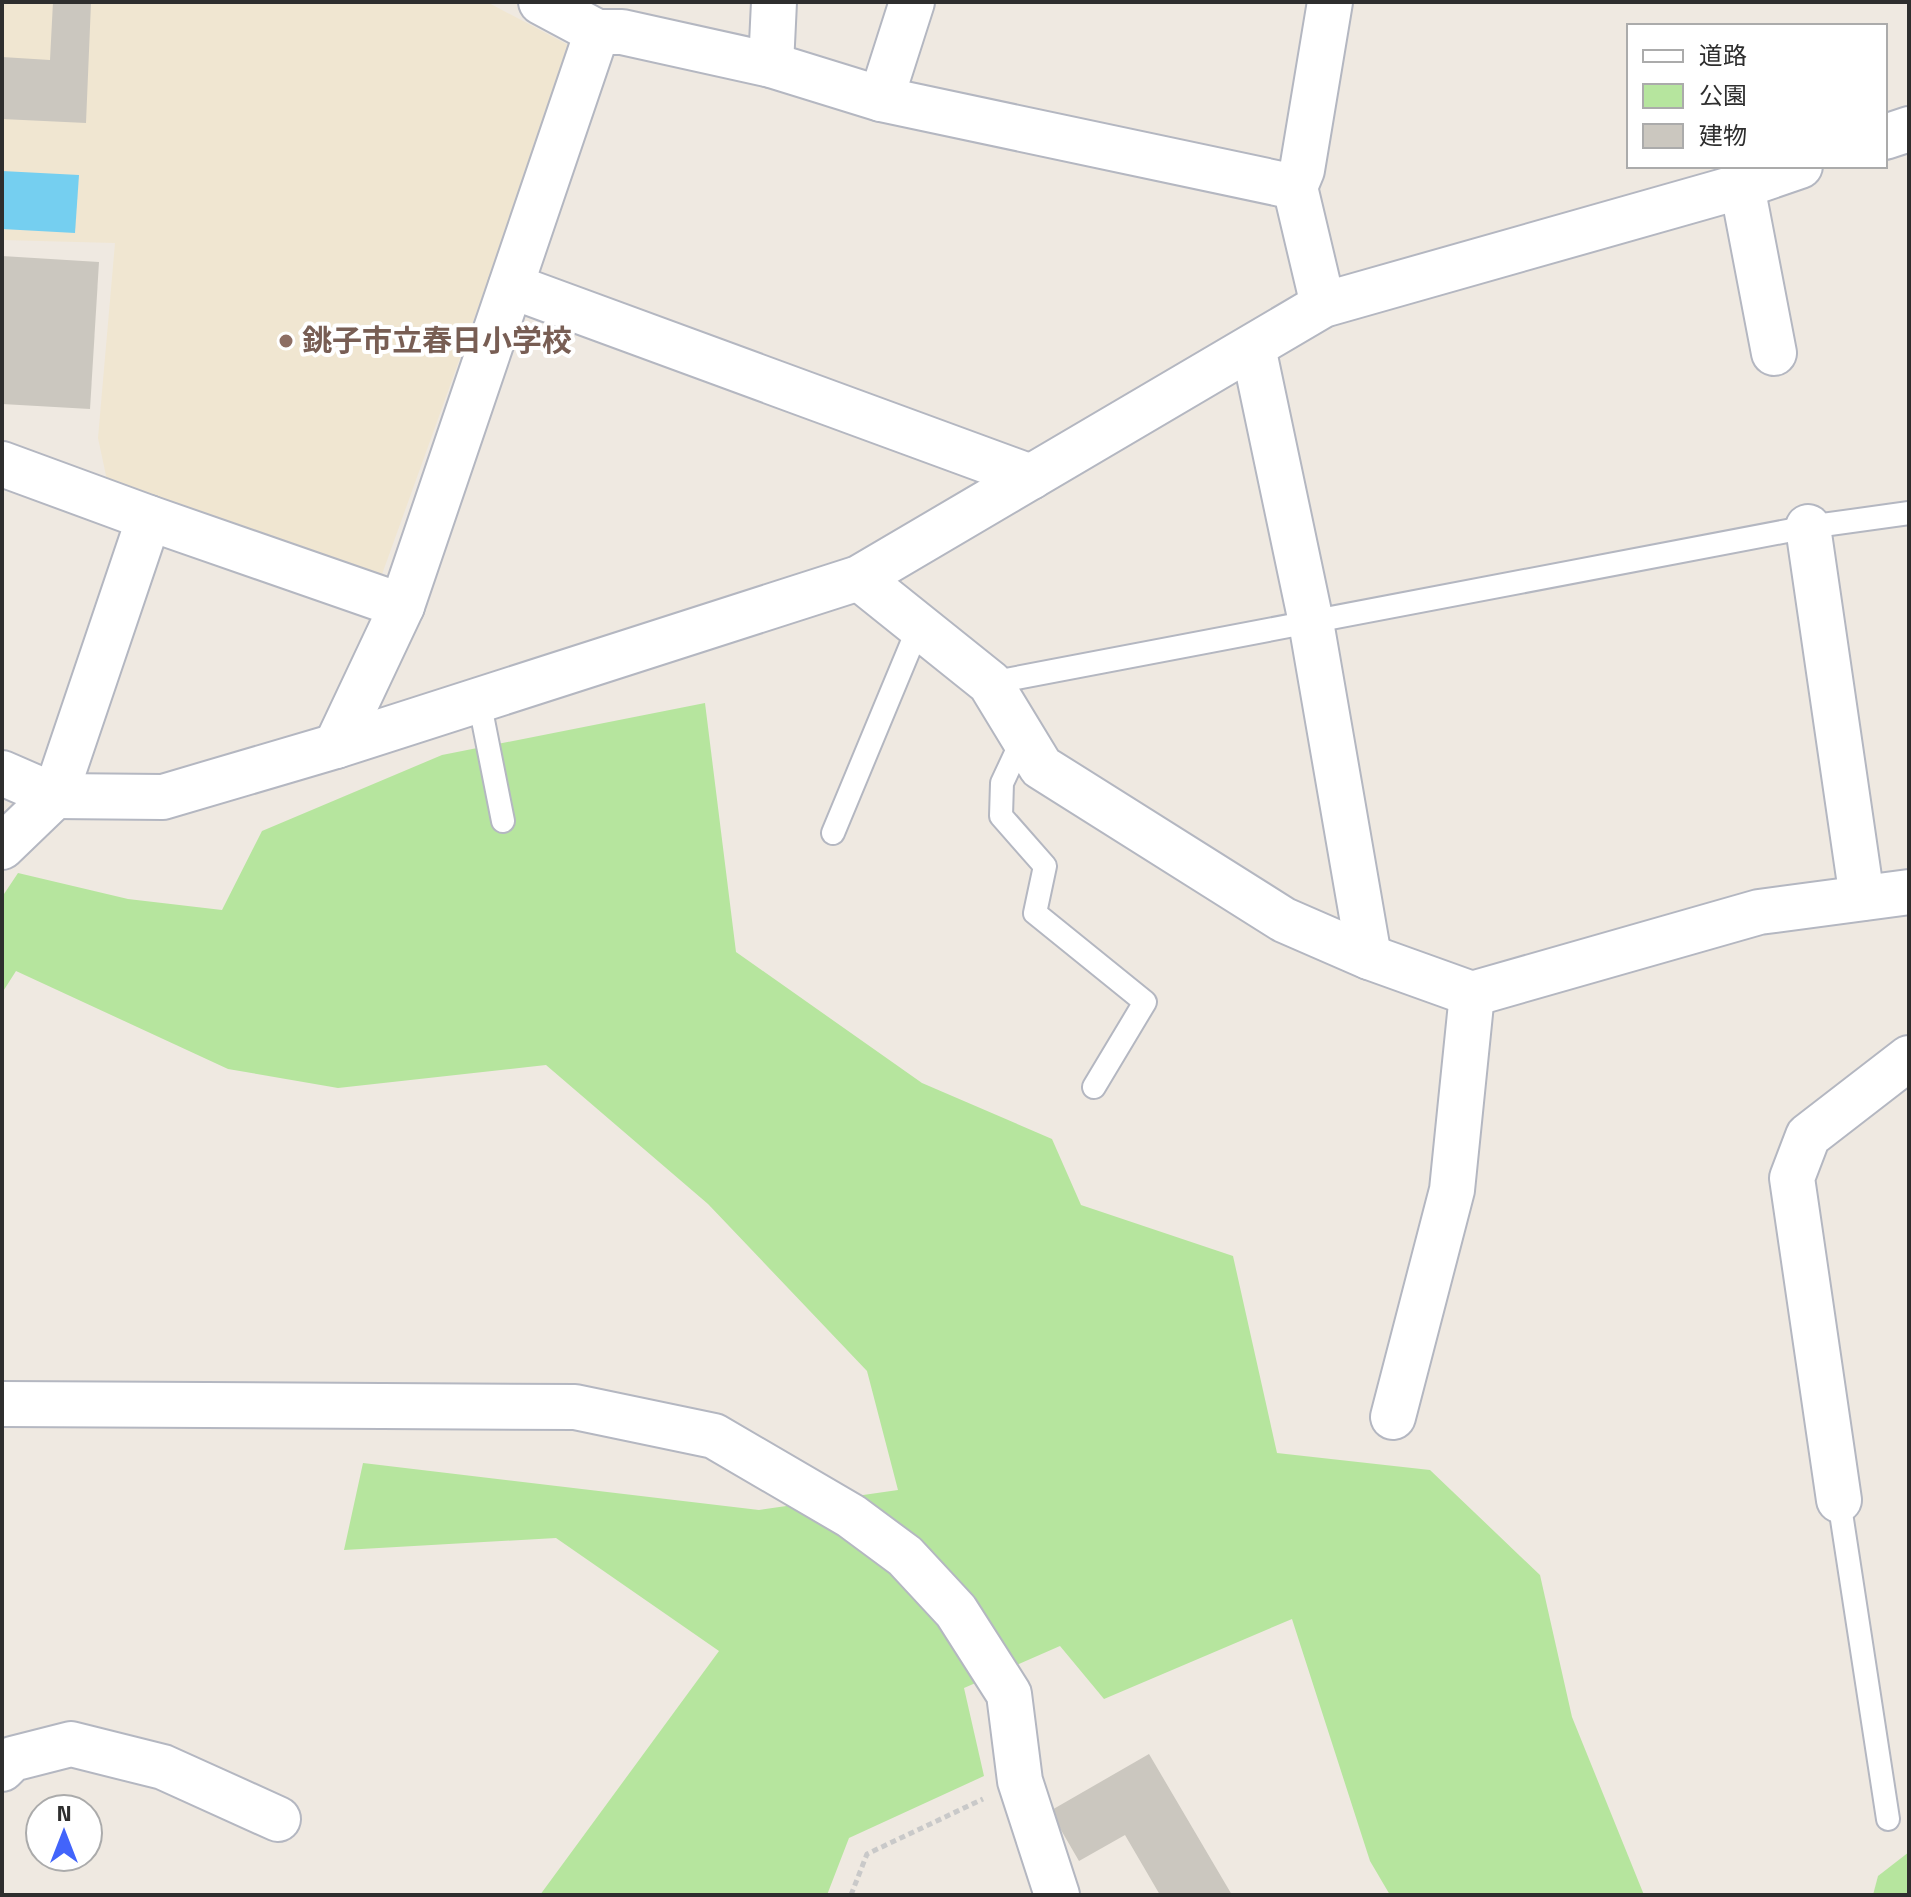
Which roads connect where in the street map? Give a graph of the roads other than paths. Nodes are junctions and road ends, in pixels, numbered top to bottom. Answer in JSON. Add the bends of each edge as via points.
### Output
{"nodes":[{"id":1,"x":541,"y":2,"type":"edge"},
{"id":2,"x":774,"y":2,"type":"edge"},
{"id":3,"x":912,"y":2,"type":"edge"},
{"id":4,"x":1330,"y":2,"type":"edge"},
{"id":5,"x":597,"y":32,"type":"junction"},
{"id":6,"x":771,"y":65,"type":"junction"},
{"id":7,"x":881,"y":99,"type":"junction"},
{"id":8,"x":1909,"y":129,"type":"edge"},
{"id":9,"x":1887,"y":136,"type":"edge"},
{"id":10,"x":1794,"y":168,"type":"edge"},
{"id":11,"x":1742,"y":186,"type":"junction"},
{"id":12,"x":1295,"y":187,"type":"junction"},
{"id":13,"x":511,"y":286,"type":"junction"},
{"id":14,"x":1323,"y":305,"type":"junction"},
{"id":15,"x":1253,"y":347,"type":"junction"},
{"id":16,"x":1774,"y":353,"type":"dead end"},
{"id":17,"x":2,"y":464,"type":"edge"},
{"id":18,"x":1031,"y":477,"type":"junction"},
{"id":19,"x":1909,"y":513,"type":"edge"},
{"id":20,"x":149,"y":518,"type":"junction"},
{"id":21,"x":1808,"y":527,"type":"junction"},
{"id":22,"x":859,"y":578,"type":"junction"},
{"id":23,"x":402,"y":606,"type":"junction"},
{"id":24,"x":1311,"y":622,"type":"junction"},
{"id":25,"x":919,"y":626,"type":"junction"},
{"id":26,"x":990,"y":683,"type":"junction"},
{"id":27,"x":479,"y":700,"type":"junction"},
{"id":28,"x":1023,"y":738,"type":"junction"},
{"id":29,"x":336,"y":746,"type":"junction"},
{"id":30,"x":2,"y":773,"type":"edge"},
{"id":31,"x":55,"y":796,"type":"junction"},
{"id":32,"x":503,"y":821,"type":"dead end"},
{"id":33,"x":833,"y":833,"type":"dead end"},
{"id":34,"x":2,"y":847,"type":"edge"},
{"id":35,"x":1909,"y":892,"type":"edge"},
{"id":36,"x":1862,"y":898,"type":"junction"},
{"id":37,"x":1369,"y":957,"type":"junction"},
{"id":38,"x":1472,"y":994,"type":"junction"},
{"id":39,"x":1909,"y":1058,"type":"edge"},
{"id":40,"x":1094,"y":1087,"type":"dead end"},
{"id":41,"x":2,"y":1404,"type":"edge"},
{"id":42,"x":1393,"y":1417,"type":"dead end"},
{"id":43,"x":1839,"y":1500,"type":"joint"},
{"id":44,"x":2,"y":1769,"type":"edge"},
{"id":45,"x":278,"y":1819,"type":"dead end"},
{"id":46,"x":1888,"y":1819,"type":"dead end"},
{"id":47,"x":1057,"y":1895,"type":"edge"}],
"edges":[{"from":1,"to":5,"type":"street"},
{"from":2,"to":6,"type":"street"},
{"from":3,"to":7,"type":"street"},
{"from":4,"to":12,"type":"street"},
{"from":5,"to":6,"type":"street","via":[[622,32]]},
{"from":5,"to":13,"type":"street"},
{"from":6,"to":7,"type":"street"},
{"from":7,"to":12,"type":"street"},
{"from":8,"to":9,"type":"street"},
{"from":10,"to":11,"type":"street"},
{"from":11,"to":14,"type":"street"},
{"from":11,"to":16,"type":"street"},
{"from":12,"to":14,"type":"street"},
{"from":13,"to":18,"type":"street"},
{"from":13,"to":23,"type":"street"},
{"from":14,"to":15,"type":"street"},
{"from":15,"to":18,"type":"street"},
{"from":15,"to":24,"type":"street"},
{"from":17,"to":20,"type":"street"},
{"from":18,"to":22,"type":"street"},
{"from":19,"to":21,"type":"lane"},
{"from":20,"to":23,"type":"street"},
{"from":20,"to":31,"type":"street"},
{"from":21,"to":24,"type":"lane"},
{"from":21,"to":36,"type":"street"},
{"from":22,"to":25,"type":"street"},
{"from":22,"to":27,"type":"street"},
{"from":23,"to":29,"type":"street"},
{"from":24,"to":26,"type":"lane"},
{"from":24,"to":37,"type":"street"},
{"from":25,"to":26,"type":"street"},
{"from":25,"to":33,"type":"lane"},
{"from":26,"to":28,"type":"street"},
{"from":27,"to":29,"type":"street"},
{"from":27,"to":32,"type":"lane"},
{"from":28,"to":37,"type":"street","via":[[1041,767],[1284,920]]},
{"from":28,"to":40,"type":"lane","via":[[1002,783],[1001,816],[1045,866],[1035,913],[1145,1002]]},
{"from":29,"to":31,"type":"street","via":[[163,797]]},
{"from":30,"to":31,"type":"street"},
{"from":31,"to":34,"type":"street"},
{"from":35,"to":36,"type":"street"},
{"from":36,"to":38,"type":"street","via":[[1759,912]]},
{"from":37,"to":38,"type":"street"},
{"from":38,"to":42,"type":"street","via":[[1452,1190]]},
{"from":39,"to":43,"type":"street","via":[[1808,1136],[1792,1178]]},
{"from":41,"to":47,"type":"street","via":[[575,1407],[714,1436],[851,1516],[905,1556],[956,1611],[1009,1694],[1020,1781]]},
{"from":43,"to":46,"type":"lane"},
{"from":44,"to":45,"type":"street","via":[[12,1759],[71,1744],[163,1767]]}]}
